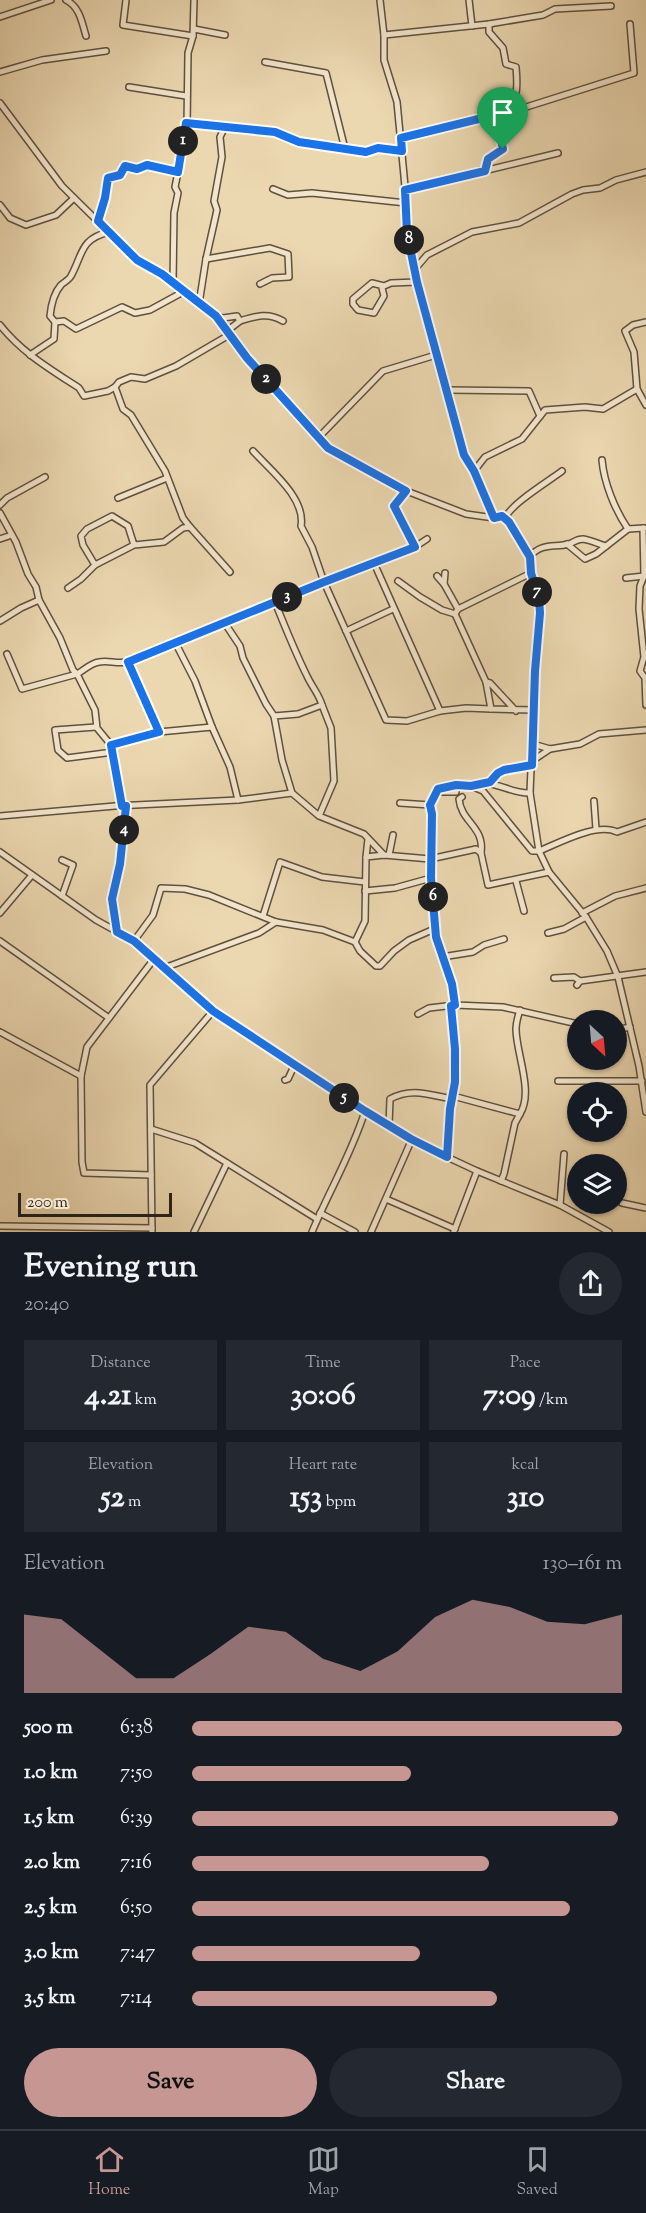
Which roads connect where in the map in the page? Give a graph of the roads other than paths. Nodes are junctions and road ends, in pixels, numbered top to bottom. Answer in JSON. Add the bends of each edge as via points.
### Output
{"nodes":[{"id":1,"x":51,"y":0,"type":"edge"},
{"id":2,"x":66,"y":0,"type":"edge"},
{"id":3,"x":126,"y":0,"type":"edge"},
{"id":4,"x":194,"y":0,"type":"edge"},
{"id":5,"x":380,"y":0,"type":"edge"},
{"id":6,"x":469,"y":0,"type":"edge"},
{"id":7,"x":611,"y":6,"type":"dead end"},
{"id":8,"x":0,"y":17,"type":"edge"},
{"id":9,"x":489,"y":24,"type":"junction"},
{"id":10,"x":630,"y":24,"type":"dead end"},
{"id":11,"x":472,"y":26,"type":"junction"},
{"id":12,"x":194,"y":33,"type":"junction"},
{"id":13,"x":225,"y":35,"type":"dead end"},
{"id":14,"x":384,"y":35,"type":"junction"},
{"id":15,"x":86,"y":36,"type":"dead end"},
{"id":16,"x":106,"y":51,"type":"dead end"},
{"id":17,"x":265,"y":62,"type":"dead end"},
{"id":18,"x":0,"y":72,"type":"edge"},
{"id":19,"x":129,"y":87,"type":"dead end"},
{"id":20,"x":186,"y":96,"type":"junction"},
{"id":21,"x":0,"y":103,"type":"edge"},
{"id":22,"x":499,"y":114,"type":"junction"},
{"id":23,"x":186,"y":123,"type":"junction"},
{"id":24,"x":225,"y":127,"type":"junction"},
{"id":25,"x":401,"y":138,"type":"junction"},
{"id":26,"x":345,"y":149,"type":"junction"},
{"id":27,"x":402,"y":151,"type":"junction"},
{"id":28,"x":558,"y":153,"type":"dead end"},
{"id":29,"x":485,"y":171,"type":"junction"},
{"id":30,"x":178,"y":172,"type":"junction"},
{"id":31,"x":646,"y":172,"type":"edge"},
{"id":32,"x":273,"y":189,"type":"dead end"},
{"id":33,"x":405,"y":190,"type":"junction"},
{"id":34,"x":74,"y":198,"type":"junction"},
{"id":35,"x":406,"y":203,"type":"junction"},
{"id":36,"x":0,"y":205,"type":"edge"},
{"id":37,"x":98,"y":221,"type":"junction"},
{"id":38,"x":109,"y":232,"type":"junction"},
{"id":39,"x":206,"y":259,"type":"junction"},
{"id":40,"x":415,"y":269,"type":"junction"},
{"id":41,"x":417,"y":282,"type":"junction"},
{"id":42,"x":172,"y":283,"type":"junction"},
{"id":43,"x":260,"y":284,"type":"dead end"},
{"id":44,"x":384,"y":286,"type":"junction"},
{"id":45,"x":183,"y":292,"type":"junction"},
{"id":46,"x":199,"y":304,"type":"junction"},
{"id":47,"x":216,"y":316,"type":"junction"},
{"id":48,"x":240,"y":321,"type":"junction"},
{"id":49,"x":283,"y":321,"type":"dead end"},
{"id":50,"x":55,"y":322,"type":"junction"},
{"id":51,"x":646,"y":322,"type":"edge"},
{"id":52,"x":0,"y":325,"type":"edge"},
{"id":53,"x":228,"y":333,"type":"junction"},
{"id":54,"x":30,"y":355,"type":"junction"},
{"id":55,"x":436,"y":355,"type":"junction"},
{"id":56,"x":115,"y":387,"type":"junction"},
{"id":57,"x":637,"y":389,"type":"junction"},
{"id":58,"x":447,"y":390,"type":"junction"},
{"id":59,"x":646,"y":405,"type":"edge"},
{"id":60,"x":540,"y":416,"type":"junction"},
{"id":61,"x":318,"y":438,"type":"junction"},
{"id":62,"x":253,"y":451,"type":"dead end"},
{"id":63,"x":602,"y":460,"type":"dead end"},
{"id":64,"x":474,"y":471,"type":"junction"},
{"id":65,"x":562,"y":471,"type":"dead end"},
{"id":66,"x":45,"y":477,"type":"dead end"},
{"id":67,"x":167,"y":478,"type":"junction"},
{"id":68,"x":406,"y":491,"type":"junction"},
{"id":69,"x":118,"y":498,"type":"dead end"},
{"id":70,"x":0,"y":505,"type":"edge"},
{"id":71,"x":0,"y":513,"type":"edge"},
{"id":72,"x":494,"y":518,"type":"junction"},
{"id":73,"x":505,"y":519,"type":"junction"},
{"id":74,"x":190,"y":527,"type":"junction"},
{"id":75,"x":644,"y":528,"type":"edge"},
{"id":76,"x":628,"y":529,"type":"junction"},
{"id":77,"x":12,"y":535,"type":"junction"},
{"id":78,"x":0,"y":539,"type":"edge"},
{"id":79,"x":427,"y":539,"type":"dead end"},
{"id":80,"x":567,"y":544,"type":"junction"},
{"id":81,"x":134,"y":545,"type":"junction"},
{"id":82,"x":606,"y":546,"type":"junction"},
{"id":83,"x":415,"y":547,"type":"junction"},
{"id":84,"x":530,"y":557,"type":"junction"},
{"id":85,"x":585,"y":559,"type":"junction"},
{"id":86,"x":374,"y":563,"type":"junction"},
{"id":87,"x":95,"y":565,"type":"junction"},
{"id":88,"x":590,"y":565,"type":"dead end"},
{"id":89,"x":230,"y":572,"type":"dead end"},
{"id":90,"x":445,"y":573,"type":"dead end"},
{"id":91,"x":531,"y":573,"type":"junction"},
{"id":92,"x":437,"y":576,"type":"dead end"},
{"id":93,"x":645,"y":576,"type":"edge"},
{"id":94,"x":626,"y":578,"type":"dead end"},
{"id":95,"x":398,"y":581,"type":"dead end"},
{"id":96,"x":324,"y":582,"type":"junction"},
{"id":97,"x":444,"y":584,"type":"junction"},
{"id":98,"x":68,"y":588,"type":"dead end"},
{"id":99,"x":39,"y":600,"type":"junction"},
{"id":100,"x":275,"y":602,"type":"junction"},
{"id":101,"x":393,"y":609,"type":"junction"},
{"id":102,"x":456,"y":612,"type":"junction"},
{"id":103,"x":0,"y":621,"type":"edge"},
{"id":104,"x":224,"y":622,"type":"junction"},
{"id":105,"x":346,"y":631,"type":"junction"},
{"id":106,"x":646,"y":637,"type":"edge"},
{"id":107,"x":175,"y":642,"type":"junction"},
{"id":108,"x":641,"y":642,"type":"junction"},
{"id":109,"x":7,"y":654,"type":"dead end"},
{"id":110,"x":128,"y":662,"type":"junction"},
{"id":111,"x":77,"y":674,"type":"junction"},
{"id":112,"x":486,"y":682,"type":"junction"},
{"id":113,"x":646,"y":695,"type":"edge"},
{"id":114,"x":322,"y":705,"type":"junction"},
{"id":115,"x":646,"y":705,"type":"edge"},
{"id":116,"x":491,"y":709,"type":"junction"},
{"id":117,"x":534,"y":710,"type":"junction"},
{"id":118,"x":440,"y":711,"type":"junction"},
{"id":119,"x":516,"y":711,"type":"junction"},
{"id":120,"x":274,"y":716,"type":"junction"},
{"id":121,"x":96,"y":726,"type":"junction"},
{"id":122,"x":213,"y":728,"type":"junction"},
{"id":123,"x":646,"y":730,"type":"edge"},
{"id":124,"x":159,"y":732,"type":"junction"},
{"id":125,"x":533,"y":744,"type":"junction"},
{"id":126,"x":111,"y":745,"type":"junction"},
{"id":127,"x":550,"y":749,"type":"junction"},
{"id":128,"x":113,"y":752,"type":"junction"},
{"id":129,"x":532,"y":763,"type":"junction"},
{"id":130,"x":490,"y":782,"type":"junction"},
{"id":131,"x":471,"y":786,"type":"junction"},
{"id":132,"x":292,"y":793,"type":"junction"},
{"id":133,"x":530,"y":793,"type":"junction"},
{"id":134,"x":462,"y":797,"type":"dead end"},
{"id":135,"x":238,"y":800,"type":"junction"},
{"id":136,"x":594,"y":801,"type":"dead end"},
{"id":137,"x":400,"y":803,"type":"dead end"},
{"id":138,"x":430,"y":805,"type":"junction"},
{"id":139,"x":124,"y":806,"type":"junction"},
{"id":140,"x":0,"y":816,"type":"edge"},
{"id":141,"x":319,"y":816,"type":"junction"},
{"id":142,"x":646,"y":822,"type":"edge"},
{"id":143,"x":596,"y":829,"type":"junction"},
{"id":144,"x":393,"y":835,"type":"dead end"},
{"id":145,"x":368,"y":839,"type":"junction"},
{"id":146,"x":538,"y":851,"type":"junction"},
{"id":147,"x":0,"y":852,"type":"edge"},
{"id":148,"x":481,"y":853,"type":"junction"},
{"id":149,"x":387,"y":855,"type":"junction"},
{"id":150,"x":366,"y":857,"type":"junction"},
{"id":151,"x":430,"y":859,"type":"junction"},
{"id":152,"x":62,"y":860,"type":"dead end"},
{"id":153,"x":549,"y":872,"type":"junction"},
{"id":154,"x":32,"y":875,"type":"junction"},
{"id":155,"x":431,"y":878,"type":"junction"},
{"id":156,"x":516,"y":880,"type":"junction"},
{"id":157,"x":365,"y":882,"type":"junction"},
{"id":158,"x":646,"y":888,"type":"edge"},
{"id":159,"x":365,"y":891,"type":"junction"},
{"id":160,"x":62,"y":896,"type":"junction"},
{"id":161,"x":524,"y":910,"type":"dead end"},
{"id":162,"x":0,"y":913,"type":"edge"},
{"id":163,"x":584,"y":915,"type":"junction"},
{"id":164,"x":263,"y":916,"type":"junction"},
{"id":165,"x":276,"y":921,"type":"junction"},
{"id":166,"x":117,"y":932,"type":"junction"},
{"id":167,"x":548,"y":933,"type":"dead end"},
{"id":168,"x":436,"y":937,"type":"junction"},
{"id":169,"x":504,"y":939,"type":"dead end"},
{"id":170,"x":0,"y":941,"type":"edge"},
{"id":171,"x":134,"y":941,"type":"junction"},
{"id":172,"x":355,"y":942,"type":"junction"},
{"id":173,"x":442,"y":957,"type":"junction"},
{"id":174,"x":154,"y":959,"type":"junction"},
{"id":175,"x":164,"y":968,"type":"junction"},
{"id":176,"x":646,"y":972,"type":"edge"},
{"id":177,"x":618,"y":977,"type":"junction"},
{"id":178,"x":554,"y":978,"type":"dead end"},
{"id":179,"x":453,"y":1005,"type":"junction"},
{"id":180,"x":520,"y":1010,"type":"junction"},
{"id":181,"x":213,"y":1011,"type":"junction"},
{"id":182,"x":418,"y":1014,"type":"dead end"},
{"id":183,"x":109,"y":1018,"type":"junction"},
{"id":184,"x":567,"y":1021,"type":"edge"},
{"id":185,"x":630,"y":1027,"type":"junction"},
{"id":186,"x":627,"y":1028,"type":"edge"},
{"id":187,"x":0,"y":1032,"type":"edge"},
{"id":188,"x":294,"y":1066,"type":"junction"},
{"id":189,"x":81,"y":1076,"type":"junction"},
{"id":190,"x":285,"y":1080,"type":"dead end"},
{"id":191,"x":642,"y":1081,"type":"junction"},
{"id":192,"x":558,"y":1082,"type":"dead end"},
{"id":193,"x":452,"y":1098,"type":"junction"},
{"id":194,"x":365,"y":1111,"type":"junction"},
{"id":195,"x":646,"y":1112,"type":"edge"},
{"id":196,"x":520,"y":1114,"type":"junction"},
{"id":197,"x":389,"y":1125,"type":"junction"},
{"id":198,"x":151,"y":1129,"type":"junction"},
{"id":199,"x":411,"y":1139,"type":"junction"},
{"id":200,"x":564,"y":1154,"type":"dead end"},
{"id":201,"x":447,"y":1157,"type":"junction"},
{"id":202,"x":227,"y":1163,"type":"junction"},
{"id":203,"x":477,"y":1171,"type":"junction"},
{"id":204,"x":151,"y":1174,"type":"junction"},
{"id":205,"x":501,"y":1181,"type":"junction"},
{"id":206,"x":386,"y":1199,"type":"junction"},
{"id":207,"x":560,"y":1204,"type":"junction"},
{"id":208,"x":627,"y":1204,"type":"edge"},
{"id":209,"x":646,"y":1208,"type":"edge"},
{"id":210,"x":318,"y":1216,"type":"junction"},
{"id":211,"x":0,"y":1226,"type":"edge"},
{"id":212,"x":152,"y":1230,"type":"edge"},
{"id":213,"x":455,"y":1230,"type":"edge"},
{"id":214,"x":194,"y":1232,"type":"edge"},
{"id":215,"x":312,"y":1232,"type":"edge"},
{"id":216,"x":355,"y":1232,"type":"edge"},
{"id":217,"x":371,"y":1232,"type":"edge"},
{"id":218,"x":609,"y":1232,"type":"edge"}],
"edges":[{"from":1,"to":8,"type":"street"},
{"from":2,"to":15,"type":"street","via":[[78,11]]},
{"from":3,"to":12,"type":"street","via":[[123,26]]},
{"from":4,"to":12,"type":"street"},
{"from":5,"to":14,"type":"street"},
{"from":6,"to":11,"type":"street"},
{"from":7,"to":9,"type":"street","via":[[555,9],[543,15]]},
{"from":9,"to":11,"type":"street"},
{"from":9,"to":22,"type":"street","via":[[489,32],[503,48],[506,64],[516,67],[518,91],[509,107]]},
{"from":10,"to":22,"type":"street","via":[[634,73]]},
{"from":11,"to":14,"type":"street"},
{"from":12,"to":13,"type":"street"},
{"from":12,"to":20,"type":"street","via":[[188,53]]},
{"from":14,"to":25,"type":"street","via":[[384,60],[397,102]]},
{"from":16,"to":18,"type":"street","via":[[42,60]]},
{"from":17,"to":26,"type":"street","via":[[326,73]]},
{"from":19,"to":20,"type":"street"},
{"from":20,"to":23,"type":"street"},
{"from":21,"to":34,"type":"street"},
{"from":22,"to":25,"type":"street"},
{"from":22,"to":29,"type":"street","via":[[503,149],[488,159]]},
{"from":23,"to":24,"type":"street"},
{"from":23,"to":30,"type":"street"},
{"from":24,"to":26,"type":"street","via":[[275,132],[299,142]]},
{"from":24,"to":39,"type":"street","via":[[220,136],[222,157],[214,201],[217,210]]},
{"from":25,"to":27,"type":"street"},
{"from":26,"to":27,"type":"street"},
{"from":27,"to":33,"type":"street"},
{"from":28,"to":29,"type":"street"},
{"from":29,"to":33,"type":"street"},
{"from":30,"to":37,"type":"street","via":[[147,165],[137,169],[125,166],[120,175],[108,178]]},
{"from":30,"to":42,"type":"street"},
{"from":31,"to":40,"type":"street","via":[[572,194],[519,223],[472,232],[427,255]]},
{"from":32,"to":35,"type":"street","via":[[288,195],[312,193]]},
{"from":33,"to":35,"type":"street"},
{"from":34,"to":36,"type":"street","via":[[56,215],[26,225],[10,218]]},
{"from":34,"to":37,"type":"street"},
{"from":35,"to":40,"type":"street","via":[[407,233]]},
{"from":37,"to":38,"type":"street"},
{"from":38,"to":42,"type":"street","via":[[137,260]]},
{"from":38,"to":50,"type":"street","via":[[96,235],[85,244],[70,278],[59,287],[51,305],[50,316]]},
{"from":39,"to":43,"type":"street","via":[[270,248],[288,254],[289,277],[272,278]]},
{"from":39,"to":46,"type":"street"},
{"from":40,"to":41,"type":"street"},
{"from":41,"to":44,"type":"street"},
{"from":41,"to":55,"type":"street"},
{"from":42,"to":45,"type":"street"},
{"from":44,"to":44,"type":"street","via":[[384,296],[374,313],[358,310],[353,304],[353,299],[372,283]]},
{"from":45,"to":46,"type":"street"},
{"from":45,"to":50,"type":"street","via":[[150,310],[135,313],[122,307],[76,329],[64,321]]},
{"from":46,"to":47,"type":"street"},
{"from":47,"to":48,"type":"street","via":[[237,316]]},
{"from":47,"to":53,"type":"street"},
{"from":48,"to":49,"type":"street","via":[[273,315]]},
{"from":48,"to":53,"type":"street"},
{"from":50,"to":54,"type":"street","via":[[54,339]]},
{"from":51,"to":57,"type":"street","via":[[625,331],[633,352]]},
{"from":52,"to":54,"type":"street"},
{"from":53,"to":56,"type":"street","via":[[176,366],[145,379],[131,377]]},
{"from":53,"to":61,"type":"street"},
{"from":54,"to":56,"type":"street","via":[[79,388],[84,396]]},
{"from":55,"to":58,"type":"street"},
{"from":55,"to":61,"type":"street","via":[[383,371]]},
{"from":56,"to":67,"type":"street","via":[[123,409]]},
{"from":57,"to":59,"type":"street"},
{"from":57,"to":60,"type":"street","via":[[603,409],[585,406],[545,410]]},
{"from":58,"to":60,"type":"street","via":[[529,391]]},
{"from":58,"to":64,"type":"street","via":[[464,455]]},
{"from":60,"to":64,"type":"street","via":[[522,439],[485,458]]},
{"from":61,"to":68,"type":"street","via":[[328,448]]},
{"from":62,"to":96,"type":"street","via":[[296,498],[301,526]]},
{"from":63,"to":76,"type":"street","via":[[603,475],[615,507]]},
{"from":64,"to":72,"type":"street"},
{"from":65,"to":73,"type":"street","via":[[539,492],[515,506]]},
{"from":66,"to":70,"type":"street"},
{"from":67,"to":69,"type":"street"},
{"from":67,"to":74,"type":"street"},
{"from":68,"to":72,"type":"street","via":[[466,514]]},
{"from":68,"to":83,"type":"street","via":[[394,506]]},
{"from":71,"to":77,"type":"street"},
{"from":72,"to":73,"type":"street"},
{"from":73,"to":84,"type":"street"},
{"from":74,"to":81,"type":"street","via":[[164,542]]},
{"from":74,"to":89,"type":"street"},
{"from":75,"to":76,"type":"street"},
{"from":75,"to":93,"type":"street"},
{"from":76,"to":82,"type":"street"},
{"from":77,"to":78,"type":"street"},
{"from":77,"to":99,"type":"street"},
{"from":79,"to":83,"type":"street"},
{"from":80,"to":82,"type":"street","via":[[582,539]]},
{"from":80,"to":84,"type":"street","via":[[547,546]]},
{"from":80,"to":85,"type":"street"},
{"from":81,"to":87,"type":"street"},
{"from":81,"to":87,"type":"street","via":[[128,526],[112,516],[81,536]]},
{"from":82,"to":85,"type":"street"},
{"from":83,"to":86,"type":"street"},
{"from":84,"to":91,"type":"street"},
{"from":85,"to":88,"type":"street"},
{"from":86,"to":96,"type":"street"},
{"from":86,"to":101,"type":"street"},
{"from":87,"to":98,"type":"street"},
{"from":90,"to":97,"type":"street"},
{"from":91,"to":102,"type":"street"},
{"from":91,"to":117,"type":"street","via":[[540,613]]},
{"from":92,"to":97,"type":"street"},
{"from":93,"to":94,"type":"street"},
{"from":93,"to":108,"type":"street","via":[[640,586]]},
{"from":95,"to":102,"type":"street","via":[[426,601]]},
{"from":96,"to":100,"type":"street"},
{"from":96,"to":105,"type":"street"},
{"from":97,"to":102,"type":"street"},
{"from":99,"to":103,"type":"street"},
{"from":99,"to":111,"type":"street"},
{"from":100,"to":104,"type":"street"},
{"from":100,"to":114,"type":"street"},
{"from":101,"to":105,"type":"street"},
{"from":101,"to":118,"type":"street"},
{"from":102,"to":112,"type":"street"},
{"from":104,"to":107,"type":"street"},
{"from":104,"to":120,"type":"street"},
{"from":105,"to":118,"type":"street","via":[[386,720],[407,721]]},
{"from":106,"to":108,"type":"street"},
{"from":107,"to":110,"type":"street"},
{"from":107,"to":122,"type":"street"},
{"from":108,"to":113,"type":"street","via":[[644,657],[640,671],[645,678]]},
{"from":109,"to":111,"type":"street","via":[[22,689]]},
{"from":110,"to":111,"type":"street","via":[[96,662]]},
{"from":110,"to":124,"type":"street"},
{"from":111,"to":121,"type":"street","via":[[94,710]]},
{"from":112,"to":116,"type":"street"},
{"from":112,"to":119,"type":"street"},
{"from":113,"to":115,"type":"street"},
{"from":114,"to":120,"type":"street","via":[[298,714]]},
{"from":114,"to":141,"type":"street","via":[[331,728],[334,781]]},
{"from":116,"to":118,"type":"street"},
{"from":116,"to":119,"type":"street"},
{"from":117,"to":119,"type":"street"},
{"from":117,"to":125,"type":"street"},
{"from":120,"to":132,"type":"street"},
{"from":121,"to":126,"type":"street"},
{"from":121,"to":128,"type":"street","via":[[55,730],[58,750],[67,758]]},
{"from":122,"to":124,"type":"street"},
{"from":122,"to":135,"type":"street","via":[[230,767]]},
{"from":123,"to":127,"type":"street","via":[[599,734],[580,744]]},
{"from":124,"to":126,"type":"street"},
{"from":125,"to":127,"type":"street"},
{"from":125,"to":129,"type":"street"},
{"from":126,"to":128,"type":"street"},
{"from":127,"to":129,"type":"street"},
{"from":128,"to":139,"type":"street"},
{"from":129,"to":130,"type":"street","via":[[504,770]]},
{"from":129,"to":133,"type":"street"},
{"from":130,"to":131,"type":"street"},
{"from":130,"to":133,"type":"street"},
{"from":131,"to":138,"type":"street","via":[[456,785],[456,792],[435,792]]},
{"from":131,"to":146,"type":"street","via":[[483,791],[532,851]]},
{"from":132,"to":135,"type":"street"},
{"from":132,"to":141,"type":"street"},
{"from":133,"to":146,"type":"street"},
{"from":134,"to":148,"type":"street","via":[[459,805],[477,830]]},
{"from":135,"to":139,"type":"street"},
{"from":136,"to":143,"type":"street"},
{"from":137,"to":138,"type":"street"},
{"from":138,"to":151,"type":"street"},
{"from":139,"to":140,"type":"street"},
{"from":139,"to":166,"type":"street","via":[[120,864],[112,899]]},
{"from":141,"to":145,"type":"street","via":[[356,829]]},
{"from":142,"to":143,"type":"street","via":[[617,832]]},
{"from":143,"to":146,"type":"street"},
{"from":144,"to":149,"type":"street"},
{"from":145,"to":149,"type":"street"},
{"from":145,"to":150,"type":"street"},
{"from":146,"to":153,"type":"street"},
{"from":147,"to":154,"type":"street"},
{"from":148,"to":151,"type":"street","via":[[476,849]]},
{"from":148,"to":156,"type":"street","via":[[488,885]]},
{"from":149,"to":150,"type":"street"},
{"from":149,"to":151,"type":"street"},
{"from":150,"to":157,"type":"street"},
{"from":151,"to":155,"type":"street"},
{"from":152,"to":160,"type":"street","via":[[73,865]]},
{"from":153,"to":156,"type":"street"},
{"from":153,"to":163,"type":"street"},
{"from":154,"to":160,"type":"street"},
{"from":154,"to":162,"type":"street"},
{"from":155,"to":159,"type":"street"},
{"from":155,"to":168,"type":"street"},
{"from":156,"to":161,"type":"street"},
{"from":157,"to":159,"type":"street"},
{"from":157,"to":164,"type":"street","via":[[322,877],[280,862]]},
{"from":158,"to":163,"type":"street","via":[[615,896]]},
{"from":159,"to":172,"type":"street","via":[[365,921]]},
{"from":160,"to":166,"type":"street"},
{"from":163,"to":167,"type":"street","via":[[564,929]]},
{"from":163,"to":177,"type":"street"},
{"from":164,"to":165,"type":"street"},
{"from":164,"to":171,"type":"street","via":[[209,895],[161,888],[153,915]]},
{"from":165,"to":172,"type":"street","via":[[323,930]]},
{"from":165,"to":175,"type":"street","via":[[259,933]]},
{"from":166,"to":171,"type":"street"},
{"from":168,"to":172,"type":"street","via":[[432,930],[420,934],[380,966],[360,951]]},
{"from":168,"to":173,"type":"street"},
{"from":169,"to":173,"type":"street","via":[[473,952]]},
{"from":170,"to":183,"type":"street"},
{"from":171,"to":174,"type":"street"},
{"from":173,"to":179,"type":"street","via":[[452,984]]},
{"from":174,"to":175,"type":"street"},
{"from":174,"to":183,"type":"street"},
{"from":175,"to":181,"type":"street"},
{"from":176,"to":177,"type":"street"},
{"from":177,"to":178,"type":"street","via":[[579,983],[574,977]]},
{"from":177,"to":185,"type":"street"},
{"from":179,"to":180,"type":"street"},
{"from":179,"to":182,"type":"street","via":[[429,1008]]},
{"from":179,"to":193,"type":"street"},
{"from":180,"to":184,"type":"street"},
{"from":180,"to":196,"type":"street","via":[[516,1029],[525,1087]]},
{"from":181,"to":188,"type":"street"},
{"from":181,"to":198,"type":"street","via":[[150,1085]]},
{"from":183,"to":189,"type":"street","via":[[87,1047]]},
{"from":185,"to":186,"type":"street"},
{"from":185,"to":191,"type":"street"},
{"from":187,"to":189,"type":"street"},
{"from":188,"to":190,"type":"street"},
{"from":188,"to":194,"type":"street"},
{"from":189,"to":204,"type":"street","via":[[84,1173]]},
{"from":191,"to":192,"type":"street"},
{"from":191,"to":195,"type":"street"},
{"from":193,"to":196,"type":"street"},
{"from":193,"to":197,"type":"street","via":[[411,1091],[397,1095],[390,1099]]},
{"from":193,"to":201,"type":"street"},
{"from":194,"to":197,"type":"street"},
{"from":194,"to":210,"type":"street"},
{"from":196,"to":205,"type":"street"},
{"from":197,"to":199,"type":"street"},
{"from":198,"to":202,"type":"street","via":[[195,1143]]},
{"from":198,"to":204,"type":"street"},
{"from":199,"to":201,"type":"street"},
{"from":199,"to":206,"type":"street"},
{"from":200,"to":207,"type":"street"},
{"from":201,"to":203,"type":"street"},
{"from":202,"to":210,"type":"street"},
{"from":202,"to":214,"type":"street"},
{"from":203,"to":205,"type":"street"},
{"from":203,"to":213,"type":"street"},
{"from":204,"to":212,"type":"street"},
{"from":205,"to":207,"type":"street"},
{"from":206,"to":213,"type":"street"},
{"from":206,"to":217,"type":"street"},
{"from":207,"to":218,"type":"street"},
{"from":208,"to":209,"type":"street"},
{"from":210,"to":215,"type":"street"},
{"from":210,"to":216,"type":"street"},
{"from":211,"to":212,"type":"street"}]}
